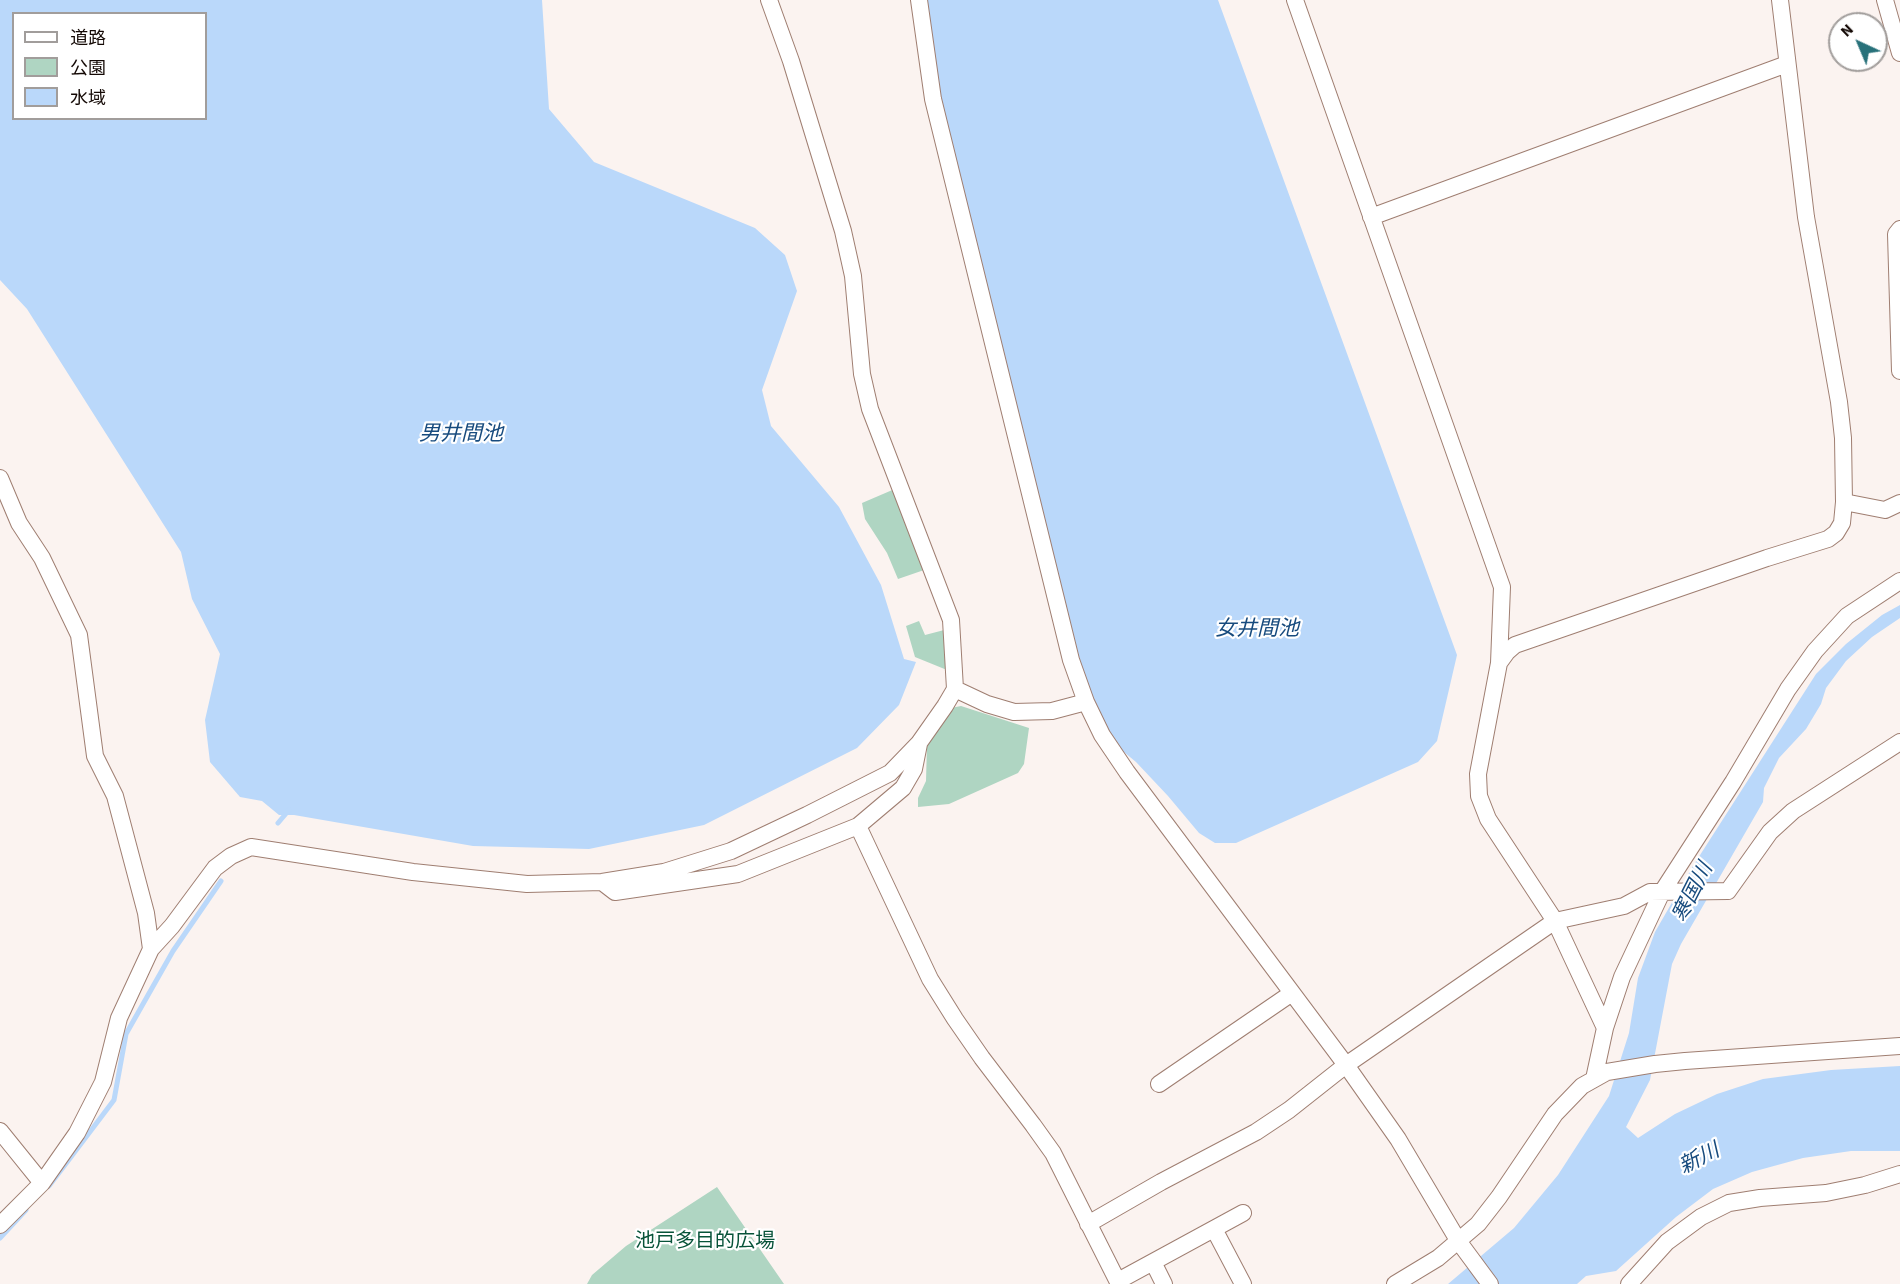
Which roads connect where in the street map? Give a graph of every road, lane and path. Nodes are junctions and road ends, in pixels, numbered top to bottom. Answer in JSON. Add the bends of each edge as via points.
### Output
{"nodes":[{"id":1,"x":770,"y":0,"type":"edge"},
{"id":2,"x":919,"y":0,"type":"edge"},
{"id":3,"x":1295,"y":0,"type":"edge"},
{"id":4,"x":1780,"y":0,"type":"edge"},
{"id":5,"x":1885,"y":0,"type":"edge"},
{"id":6,"x":1900,"y":53,"type":"edge"},
{"id":7,"x":1787,"y":64,"type":"junction"},
{"id":8,"x":1371,"y":217,"type":"junction"},
{"id":9,"x":1900,"y":229,"type":"edge"},
{"id":10,"x":1900,"y":371,"type":"edge"},
{"id":11,"x":0,"y":478,"type":"edge"},
{"id":12,"x":1844,"y":502,"type":"junction"},
{"id":13,"x":1900,"y":503,"type":"edge"},
{"id":14,"x":1900,"y":581,"type":"edge"},
{"id":15,"x":1499,"y":663,"type":"junction"},
{"id":16,"x":956,"y":690,"type":"junction"},
{"id":17,"x":1086,"y":702,"type":"junction"},
{"id":18,"x":1900,"y":742,"type":"edge"},
{"id":19,"x":920,"y":743,"type":"junction"},
{"id":20,"x":858,"y":826,"type":"junction"},
{"id":21,"x":602,"y":882,"type":"junction"},
{"id":22,"x":1667,"y":892,"type":"junction"},
{"id":23,"x":1555,"y":921,"type":"junction"},
{"id":24,"x":151,"y":949,"type":"junction"},
{"id":25,"x":1292,"y":993,"type":"junction"},
{"id":26,"x":1605,"y":1028,"type":"junction"},
{"id":27,"x":1900,"y":1046,"type":"edge"},
{"id":28,"x":1346,"y":1065,"type":"junction"},
{"id":29,"x":1601,"y":1076,"type":"junction"},
{"id":30,"x":1158,"y":1084,"type":"dead end"},
{"id":31,"x":0,"y":1131,"type":"edge"},
{"id":32,"x":1900,"y":1174,"type":"edge"},
{"id":33,"x":42,"y":1183,"type":"junction"},
{"id":34,"x":1243,"y":1213,"type":"dead end"},
{"id":35,"x":1088,"y":1224,"type":"junction"},
{"id":36,"x":0,"y":1225,"type":"edge"},
{"id":37,"x":1214,"y":1229,"type":"junction"},
{"id":38,"x":1462,"y":1246,"type":"junction"},
{"id":39,"x":1153,"y":1262,"type":"junction"},
{"id":40,"x":1119,"y":1283,"type":"edge"},
{"id":41,"x":1164,"y":1284,"type":"edge"},
{"id":42,"x":1243,"y":1284,"type":"edge"},
{"id":43,"x":1395,"y":1284,"type":"edge"},
{"id":44,"x":1490,"y":1284,"type":"edge"},
{"id":45,"x":1629,"y":1284,"type":"edge"}],
"edges":[{"from":1,"to":16,"type":"street","via":[[843,231],[853,276],[862,374],[870,409],[951,620]]},
{"from":2,"to":17,"type":"street","via":[[933,99],[1071,660]]},
{"from":3,"to":8,"type":"street"},
{"from":4,"to":7,"type":"street"},
{"from":5,"to":6,"type":"street"},
{"from":7,"to":8,"type":"street"},
{"from":7,"to":12,"type":"street","via":[[1806,217],[1839,402]]},
{"from":8,"to":15,"type":"street","via":[[1502,587]]},
{"from":9,"to":10,"type":"street","via":[[1896,234]]},
{"from":11,"to":24,"type":"street","via":[[19,523],[42,558],[79,635],[95,756],[118,806],[146,913]]},
{"from":12,"to":13,"type":"street","via":[[1886,510]]},
{"from":12,"to":15,"type":"street","via":[[1842,523],[1828,539],[1543,634],[1515,645]]},
{"from":14,"to":22,"type":"street","via":[[1847,616],[1815,651],[1788,689]]},
{"from":15,"to":23,"type":"street","via":[[1478,774],[1479,796],[1488,819]]},
{"from":16,"to":17,"type":"street","via":[[1014,712],[1052,711]]},
{"from":16,"to":19,"type":"street"},
{"from":17,"to":25,"type":"street","via":[[1127,772]]},
{"from":18,"to":22,"type":"street","via":[[1793,811],[1770,832],[1728,891]]},
{"from":19,"to":20,"type":"street","via":[[914,769],[903,788]]},
{"from":19,"to":21,"type":"street","via":[[890,773],[731,851],[664,872]]},
{"from":20,"to":21,"type":"street","via":[[738,874],[615,892]]},
{"from":20,"to":35,"type":"street","via":[[930,979],[975,1048],[1053,1153]]},
{"from":21,"to":24,"type":"street","via":[[528,884],[413,872],[251,847],[214,868]]},
{"from":22,"to":23,"type":"street","via":[[1650,892],[1624,906]]},
{"from":22,"to":26,"type":"street","via":[[1622,977]]},
{"from":23,"to":26,"type":"street"},
{"from":23,"to":28,"type":"street"},
{"from":24,"to":33,"type":"street","via":[[119,1018],[103,1082],[77,1133]]},
{"from":25,"to":28,"type":"street"},
{"from":25,"to":30,"type":"street"},
{"from":26,"to":29,"type":"street"},
{"from":27,"to":29,"type":"street","via":[[1655,1064]]},
{"from":28,"to":35,"type":"street","via":[[1256,1132]]},
{"from":28,"to":38,"type":"street","via":[[1398,1139]]},
{"from":29,"to":38,"type":"street","via":[[1582,1086],[1556,1114]]},
{"from":31,"to":33,"type":"street"},
{"from":32,"to":45,"type":"street","via":[[1826,1193],[1729,1203],[1701,1217],[1667,1242]]},
{"from":33,"to":36,"type":"street"},
{"from":34,"to":37,"type":"street"},
{"from":35,"to":40,"type":"street"},
{"from":37,"to":39,"type":"street"},
{"from":37,"to":42,"type":"street"},
{"from":38,"to":43,"type":"street"},
{"from":38,"to":44,"type":"street"},
{"from":39,"to":40,"type":"street"},
{"from":39,"to":41,"type":"street"}]}
